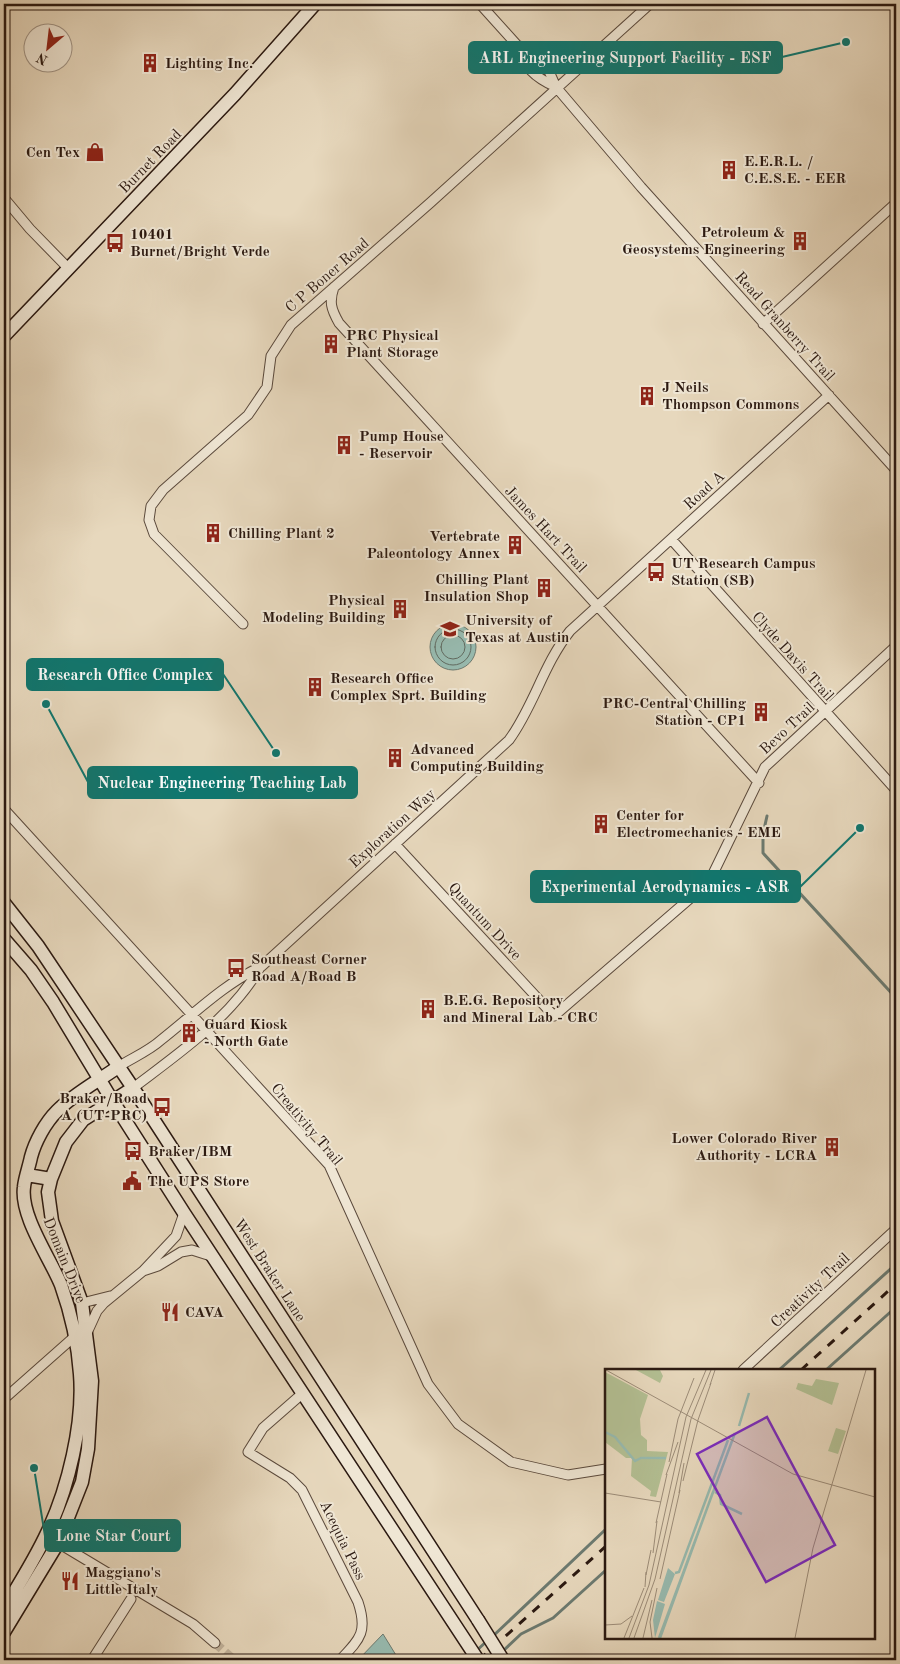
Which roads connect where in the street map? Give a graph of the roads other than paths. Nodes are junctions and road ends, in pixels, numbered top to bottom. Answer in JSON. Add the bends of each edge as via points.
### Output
{"nodes":[{"id":1,"x":315,"y":4,"type":"edge"},
{"id":2,"x":480,"y":4,"type":"edge"},
{"id":3,"x":650,"y":4,"type":"edge"},
{"id":4,"x":517,"y":45,"type":"junction"},
{"id":5,"x":556,"y":87,"type":"junction"},
{"id":6,"x":4,"y":198,"type":"edge"},
{"id":7,"x":896,"y":203,"type":"edge"},
{"id":8,"x":69,"y":269,"type":"junction"},
{"id":9,"x":334,"y":287,"type":"junction"},
{"id":10,"x":763,"y":324,"type":"junction"},
{"id":11,"x":4,"y":336,"type":"edge"},
{"id":12,"x":829,"y":395,"type":"junction"},
{"id":13,"x":896,"y":470,"type":"edge"},
{"id":14,"x":671,"y":539,"type":"junction"},
{"id":15,"x":598,"y":605,"type":"junction"},
{"id":16,"x":244,"y":624,"type":"dead end"},
{"id":17,"x":896,"y":646,"type":"edge"},
{"id":18,"x":825,"y":712,"type":"junction"},
{"id":19,"x":758,"y":783,"type":"junction"},
{"id":20,"x":896,"y":790,"type":"edge"},
{"id":21,"x":4,"y":809,"type":"edge"},
{"id":22,"x":395,"y":844,"type":"junction"},
{"id":23,"x":4,"y":903,"type":"edge"},
{"id":24,"x":4,"y":939,"type":"edge"},
{"id":25,"x":262,"y":966,"type":"junction"},
{"id":26,"x":192,"y":1013,"type":"junction"},
{"id":27,"x":554,"y":1016,"type":"joint"},
{"id":28,"x":207,"y":1030,"type":"junction"},
{"id":29,"x":118,"y":1067,"type":"junction"},
{"id":30,"x":100,"y":1080,"type":"junction"},
{"id":31,"x":133,"y":1088,"type":"junction"},
{"id":32,"x":112,"y":1100,"type":"junction"},
{"id":33,"x":27,"y":1175,"type":"junction"},
{"id":34,"x":51,"y":1179,"type":"junction"},
{"id":35,"x":184,"y":1213,"type":"junction"},
{"id":36,"x":896,"y":1229,"type":"edge"},
{"id":37,"x":214,"y":1257,"type":"junction"},
{"id":38,"x":143,"y":1271,"type":"junction"},
{"id":39,"x":112,"y":1295,"type":"junction"},
{"id":40,"x":82,"y":1303,"type":"junction"},
{"id":41,"x":68,"y":1306,"type":"junction"},
{"id":42,"x":80,"y":1336,"type":"junction"},
{"id":43,"x":744,"y":1369,"type":"edge"},
{"id":44,"x":86,"y":1392,"type":"junction"},
{"id":45,"x":303,"y":1393,"type":"junction"},
{"id":46,"x":4,"y":1399,"type":"edge"},
{"id":47,"x":74,"y":1442,"type":"junction"},
{"id":48,"x":605,"y":1469,"type":"edge"},
{"id":49,"x":58,"y":1542,"type":"junction"},
{"id":50,"x":132,"y":1599,"type":"dead end"},
{"id":51,"x":4,"y":1609,"type":"edge"},
{"id":52,"x":4,"y":1632,"type":"edge"},
{"id":53,"x":215,"y":1643,"type":"tunnel mouth"},
{"id":54,"x":92,"y":1660,"type":"edge"},
{"id":55,"x":340,"y":1660,"type":"edge"},
{"id":56,"x":478,"y":1660,"type":"edge"},
{"id":57,"x":503,"y":1660,"type":"edge"}],
"edges":[{"from":1,"to":8,"type":"main road","name":"Burnet Road","via":[[229,101]]},
{"from":2,"to":4,"type":"street","name":"Read Granberry Trail"},
{"from":3,"to":5,"type":"street","name":"C P Boner Road"},
{"from":4,"to":5,"type":"street","name":"Read Granberry Trail","via":[[532,52],[548,69]]},
{"from":4,"to":5,"type":"street","name":"Read Granberry Trail","via":[[522,61],[538,78]]},
{"from":5,"to":9,"type":"street","name":"C P Boner Road"},
{"from":5,"to":10,"type":"street","name":"Read Granberry Trail"},
{"from":6,"to":8,"type":"street"},
{"from":7,"to":10,"type":"street"},
{"from":8,"to":11,"type":"main road","name":"Burnet Road"},
{"from":9,"to":15,"type":"street","name":"James Hart Trail","via":[[330,301],[339,322]]},
{"from":9,"to":16,"type":"street","name":"C P Boner Road","via":[[291,325],[271,356],[267,387],[248,415],[163,490],[151,506],[148,520],[154,534]]},
{"from":10,"to":12,"type":"street","name":"Read Granberry Trail"},
{"from":12,"to":13,"type":"street","name":"Read Granberry Trail"},
{"from":12,"to":14,"type":"street","name":"Road A"},
{"from":14,"to":15,"type":"street","name":"Road A"},
{"from":14,"to":18,"type":"street","name":"Clyde Davis Trail"},
{"from":15,"to":19,"type":"street","name":"James Hart Trail"},
{"from":15,"to":22,"type":"street","name":"Exploration Way","via":[[556,649],[532,704],[509,740]]},
{"from":17,"to":18,"type":"street","name":"Bevo Trail"},
{"from":18,"to":19,"type":"street","name":"Bevo Trail","via":[[765,767]]},
{"from":18,"to":20,"type":"street","name":"Clyde Davis Trail"},
{"from":19,"to":27,"type":"street","name":"Bevo Trail","via":[[709,882]]},
{"from":21,"to":26,"type":"street","name":"Creativity Trail"},
{"from":22,"to":25,"type":"street","name":"Exploration Way"},
{"from":22,"to":27,"type":"street","name":"Quantum Drive"},
{"from":23,"to":29,"type":"main road","name":"West Braker Lane","via":[[38,946]]},
{"from":24,"to":30,"type":"main road","via":[[37,978]]},
{"from":25,"to":26,"type":"street","name":"Exploration Way","via":[[243,975]]},
{"from":25,"to":28,"type":"street","name":"Exploration Way","via":[[246,989]]},
{"from":26,"to":28,"type":"street","name":"Creativity Trail"},
{"from":26,"to":29,"type":"street","name":"Exploration Way","via":[[160,1042]]},
{"from":28,"to":31,"type":"street","name":"Exploration Way"},
{"from":28,"to":48,"type":"street","name":"Creativity Trail","via":[[329,1165],[428,1384],[458,1424],[511,1462],[568,1475]]},
{"from":29,"to":30,"type":"main road","name":"Domain Drive"},
{"from":29,"to":31,"type":"main road","name":"West Braker Lane"},
{"from":30,"to":32,"type":"main road"},
{"from":30,"to":33,"type":"main road","name":"Domain Drive","via":[[78,1092],[55,1113],[40,1136]]},
{"from":31,"to":32,"type":"main road","name":"Domain Drive"},
{"from":31,"to":57,"type":"main road","name":"West Braker Lane","bridge":true},
{"from":32,"to":34,"type":"main road","name":"Domain Drive","via":[[83,1120],[66,1142]]},
{"from":32,"to":35,"type":"main road"},
{"from":33,"to":34,"type":"main road"},
{"from":33,"to":41,"type":"main road","name":"Domain Drive","via":[[24,1188],[29,1214]]},
{"from":34,"to":40,"type":"main road","name":"Domain Drive","via":[[48,1192],[52,1221]]},
{"from":35,"to":37,"type":"main road"},
{"from":35,"to":38,"type":"street","via":[[176,1236]]},
{"from":36,"to":43,"type":"street","name":"Creativity Trail"},
{"from":37,"to":38,"type":"street","via":[[192,1250],[181,1252]]},
{"from":37,"to":45,"type":"main road"},
{"from":38,"to":39,"type":"street"},
{"from":39,"to":40,"type":"street"},
{"from":39,"to":42,"type":"street"},
{"from":40,"to":41,"type":"main road"},
{"from":40,"to":42,"type":"main road","name":"Domain Drive"},
{"from":41,"to":42,"type":"main road","name":"Domain Drive"},
{"from":42,"to":44,"type":"main road","name":"Domain Drive","via":[[80,1376]]},
{"from":42,"to":46,"type":"street"},
{"from":44,"to":47,"type":"main road","name":"Domain Drive"},
{"from":44,"to":49,"type":"main road","name":"Domain Drive","via":[[88,1449],[82,1482]]},
{"from":45,"to":55,"type":"street","name":"Acequia Pass","via":[[263,1428],[248,1452],[290,1478],[302,1490],[358,1602],[363,1617],[361,1635]]},
{"from":45,"to":56,"type":"main road"},
{"from":47,"to":49,"type":"main road","via":[[76,1466],[54,1535]]},
{"from":47,"to":51,"type":"main road","name":"Domain Drive","via":[[66,1482],[48,1532]]},
{"from":49,"to":52,"type":"main road","name":"Domain Drive"},
{"from":49,"to":53,"type":"street","via":[[193,1624]]},
{"from":50,"to":54,"type":"street"}]}
